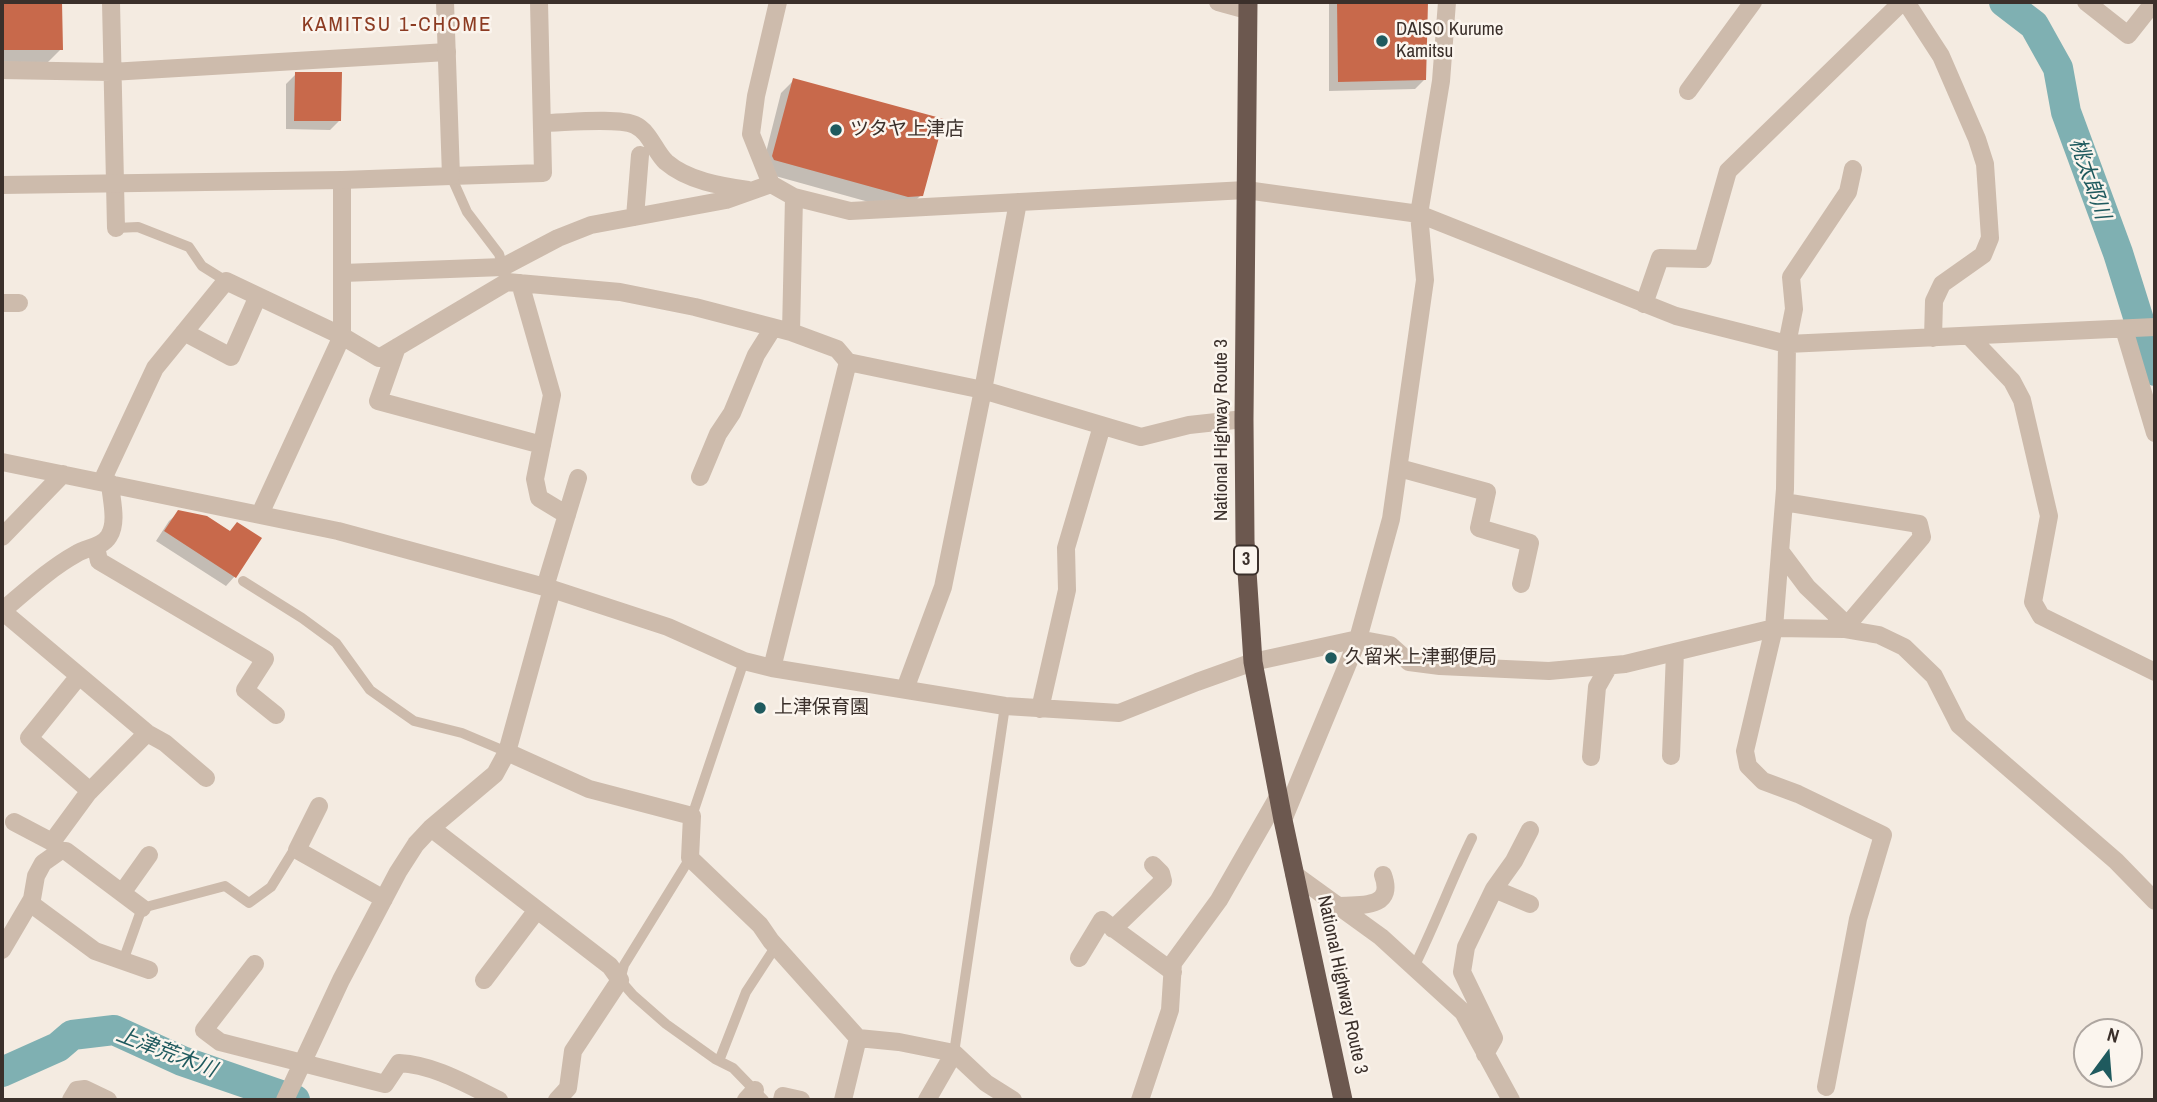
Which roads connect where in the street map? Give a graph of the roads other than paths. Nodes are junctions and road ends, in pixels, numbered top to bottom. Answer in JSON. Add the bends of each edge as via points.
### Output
{"nodes":[{"id":1,"x":111,"y":2,"type":"edge"},
{"id":2,"x":445,"y":2,"type":"edge"},
{"id":3,"x":539,"y":2,"type":"edge"},
{"id":4,"x":778,"y":2,"type":"edge"},
{"id":5,"x":1218,"y":2,"type":"edge"},
{"id":6,"x":1447,"y":2,"type":"edge"},
{"id":7,"x":1753,"y":2,"type":"edge"},
{"id":8,"x":1904,"y":2,"type":"edge"},
{"id":9,"x":2086,"y":2,"type":"edge"},
{"id":10,"x":2154,"y":2,"type":"edge"},
{"id":11,"x":1247,"y":6,"type":"edge"},
{"id":12,"x":447,"y":52,"type":"junction"},
{"id":13,"x":2,"y":70,"type":"edge"},
{"id":14,"x":111,"y":72,"type":"junction"},
{"id":15,"x":1688,"y":91,"type":"dead end"},
{"id":16,"x":542,"y":123,"type":"junction"},
{"id":17,"x":640,"y":155,"type":"dead end"},
{"id":18,"x":1853,"y":169,"type":"dead end"},
{"id":19,"x":451,"y":176,"type":"junction"},
{"id":20,"x":342,"y":180,"type":"junction"},
{"id":21,"x":116,"y":183,"type":"junction"},
{"id":22,"x":771,"y":184,"type":"junction"},
{"id":23,"x":2,"y":185,"type":"edge"},
{"id":24,"x":1246,"y":190,"type":"junction"},
{"id":25,"x":752,"y":191,"type":"junction"},
{"id":26,"x":794,"y":197,"type":"junction"},
{"id":27,"x":1018,"y":202,"type":"junction"},
{"id":28,"x":1419,"y":214,"type":"junction"},
{"id":29,"x":635,"y":216,"type":"junction"},
{"id":30,"x":116,"y":228,"type":"joint"},
{"id":31,"x":343,"y":273,"type":"junction"},
{"id":32,"x":510,"y":277,"type":"junction"},
{"id":33,"x":226,"y":281,"type":"junction"},
{"id":34,"x":258,"y":296,"type":"junction"},
{"id":35,"x":1644,"y":304,"type":"junction"},
{"id":36,"x":2155,"y":327,"type":"edge"},
{"id":37,"x":2124,"y":329,"type":"junction"},
{"id":38,"x":782,"y":330,"type":"junction"},
{"id":39,"x":184,"y":332,"type":"junction"},
{"id":40,"x":342,"y":336,"type":"junction"},
{"id":41,"x":1969,"y":336,"type":"junction"},
{"id":42,"x":1933,"y":338,"type":"junction"},
{"id":43,"x":1787,"y":344,"type":"junction"},
{"id":44,"x":397,"y":347,"type":"junction"},
{"id":45,"x":848,"y":362,"type":"junction"},
{"id":46,"x":983,"y":390,"type":"junction"},
{"id":47,"x":1244,"y":419,"type":"junction"},
{"id":48,"x":1102,"y":426,"type":"junction"},
{"id":49,"x":2155,"y":433,"type":"edge"},
{"id":50,"x":542,"y":445,"type":"junction"},
{"id":51,"x":2,"y":462,"type":"edge"},
{"id":52,"x":1399,"y":468,"type":"junction"},
{"id":53,"x":63,"y":474,"type":"junction"},
{"id":54,"x":700,"y":477,"type":"dead end"},
{"id":55,"x":578,"y":478,"type":"dead end"},
{"id":56,"x":106,"y":482,"type":"junction"},
{"id":57,"x":1784,"y":502,"type":"junction"},
{"id":58,"x":260,"y":514,"type":"junction"},
{"id":59,"x":567,"y":515,"type":"junction"},
{"id":60,"x":2,"y":537,"type":"edge"},
{"id":61,"x":96,"y":547,"type":"junction"},
{"id":62,"x":1780,"y":551,"type":"junction"},
{"id":63,"x":243,"y":581,"type":"dead end"},
{"id":64,"x":1521,"y":583,"type":"dead end"},
{"id":65,"x":549,"y":588,"type":"junction"},
{"id":66,"x":2,"y":611,"type":"edge"},
{"id":67,"x":1846,"y":627,"type":"junction"},
{"id":68,"x":1774,"y":628,"type":"junction"},
{"id":69,"x":1357,"y":639,"type":"junction"},
{"id":70,"x":1675,"y":652,"type":"junction"},
{"id":71,"x":744,"y":661,"type":"junction"},
{"id":72,"x":1253,"y":662,"type":"junction"},
{"id":73,"x":1609,"y":666,"type":"junction"},
{"id":74,"x":772,"y":668,"type":"junction"},
{"id":75,"x":2155,"y":672,"type":"edge"},
{"id":76,"x":79,"y":676,"type":"junction"},
{"id":77,"x":905,"y":689,"type":"junction"},
{"id":78,"x":1005,"y":706,"type":"junction"},
{"id":79,"x":1040,"y":709,"type":"junction"},
{"id":80,"x":276,"y":715,"type":"dead end"},
{"id":81,"x":147,"y":733,"type":"junction"},
{"id":82,"x":507,"y":752,"type":"junction"},
{"id":83,"x":1671,"y":756,"type":"dead end"},
{"id":84,"x":1591,"y":757,"type":"dead end"},
{"id":85,"x":206,"y":778,"type":"dead end"},
{"id":86,"x":90,"y":792,"type":"junction"},
{"id":87,"x":1278,"y":797,"type":"junction"},
{"id":88,"x":319,"y":806,"type":"dead end"},
{"id":89,"x":692,"y":816,"type":"junction"},
{"id":90,"x":1283,"y":820,"type":"junction"},
{"id":91,"x":14,"y":822,"type":"dead end"},
{"id":92,"x":431,"y":828,"type":"junction"},
{"id":93,"x":1530,"y":831,"type":"dead end"},
{"id":94,"x":1472,"y":838,"type":"dead end"},
{"id":95,"x":56,"y":846,"type":"junction"},
{"id":96,"x":297,"y":850,"type":"junction"},
{"id":97,"x":149,"y":855,"type":"dead end"},
{"id":98,"x":690,"y":858,"type":"junction"},
{"id":99,"x":1153,"y":865,"type":"dead end"},
{"id":100,"x":1294,"y":874,"type":"junction"},
{"id":101,"x":1383,"y":875,"type":"dead end"},
{"id":102,"x":1494,"y":890,"type":"junction"},
{"id":103,"x":122,"y":893,"type":"junction"},
{"id":104,"x":384,"y":899,"type":"junction"},
{"id":105,"x":2155,"y":901,"type":"edge"},
{"id":106,"x":30,"y":903,"type":"junction"},
{"id":107,"x":1530,"y":904,"type":"dead end"},
{"id":108,"x":1339,"y":906,"type":"junction"},
{"id":109,"x":142,"y":908,"type":"junction"},
{"id":110,"x":537,"y":910,"type":"junction"},
{"id":111,"x":1113,"y":929,"type":"junction"},
{"id":112,"x":776,"y":946,"type":"junction"},
{"id":113,"x":2,"y":950,"type":"edge"},
{"id":114,"x":1079,"y":958,"type":"dead end"},
{"id":115,"x":123,"y":961,"type":"junction"},
{"id":116,"x":255,"y":964,"type":"dead end"},
{"id":117,"x":1415,"y":967,"type":"junction"},
{"id":118,"x":149,"y":970,"type":"dead end"},
{"id":119,"x":1173,"y":972,"type":"junction"},
{"id":120,"x":484,"y":980,"type":"dead end"},
{"id":121,"x":620,"y":980,"type":"junction"},
{"id":122,"x":858,"y":1038,"type":"junction"},
{"id":123,"x":954,"y":1053,"type":"junction"},
{"id":124,"x":1485,"y":1054,"type":"junction"},
{"id":125,"x":719,"y":1061,"type":"junction"},
{"id":126,"x":302,"y":1062,"type":"junction"},
{"id":127,"x":1826,"y":1087,"type":"dead end"},
{"id":128,"x":755,"y":1097,"type":"edge"},
{"id":129,"x":71,"y":1100,"type":"edge"},
{"id":130,"x":108,"y":1100,"type":"edge"},
{"id":131,"x":285,"y":1100,"type":"edge"},
{"id":132,"x":499,"y":1100,"type":"edge"},
{"id":133,"x":557,"y":1100,"type":"edge"},
{"id":134,"x":782,"y":1100,"type":"edge"},
{"id":135,"x":801,"y":1100,"type":"edge"},
{"id":136,"x":843,"y":1100,"type":"edge"},
{"id":137,"x":927,"y":1100,"type":"edge"},
{"id":138,"x":1013,"y":1100,"type":"edge"},
{"id":139,"x":1140,"y":1100,"type":"edge"},
{"id":140,"x":1343,"y":1100,"type":"edge"},
{"id":141,"x":1511,"y":1100,"type":"edge"}],
"edges":[{"from":1,"to":14,"type":"street"},
{"from":2,"to":12,"type":"street"},
{"from":3,"to":16,"type":"street"},
{"from":4,"to":22,"type":"street","via":[[751,134]]},
{"from":5,"to":11,"type":"street"},
{"from":6,"to":28,"type":"street","via":[[1441,81]]},
{"from":7,"to":15,"type":"street"},
{"from":8,"to":35,"type":"street","via":[[1728,171],[1703,259],[1660,258]]},
{"from":8,"to":42,"type":"street","via":[[1941,57],[1985,164],[1990,238],[1983,255],[1942,284],[1934,301]]},
{"from":9,"to":10,"type":"street","via":[[2128,35]]},
{"from":11,"to":24,"type":"highway","name":"National Highway Route 3","number":"3"},
{"from":12,"to":14,"type":"street"},
{"from":12,"to":19,"type":"street"},
{"from":13,"to":14,"type":"street"},
{"from":14,"to":21,"type":"street"},
{"from":16,"to":19,"type":"street","via":[[543,173]]},
{"from":16,"to":25,"type":"street","via":[[635,125],[667,163],[684,173]]},
{"from":17,"to":29,"type":"street"},
{"from":18,"to":43,"type":"street","via":[[1848,192],[1791,276],[1794,309]]},
{"from":19,"to":20,"type":"street"},
{"from":19,"to":32,"type":"lane","via":[[467,212],[499,254]]},
{"from":20,"to":21,"type":"street"},
{"from":20,"to":31,"type":"street"},
{"from":21,"to":23,"type":"street"},
{"from":21,"to":30,"type":"street"},
{"from":22,"to":25,"type":"street"},
{"from":22,"to":26,"type":"street"},
{"from":24,"to":27,"type":"street"},
{"from":24,"to":28,"type":"street"},
{"from":24,"to":47,"type":"highway","name":"National Highway Route 3","number":"3"},
{"from":25,"to":29,"type":"street"},
{"from":26,"to":27,"type":"street","via":[[850,211]]},
{"from":26,"to":38,"type":"street"},
{"from":27,"to":46,"type":"street"},
{"from":28,"to":35,"type":"street"},
{"from":28,"to":52,"type":"street","via":[[1425,280]]},
{"from":29,"to":32,"type":"street","via":[[558,238]]},
{"from":30,"to":33,"type":"lane","via":[[138,227],[189,247],[202,266]]},
{"from":31,"to":32,"type":"street"},
{"from":31,"to":40,"type":"street"},
{"from":32,"to":38,"type":"street","via":[[620,292]]},
{"from":32,"to":44,"type":"street"},
{"from":32,"to":50,"type":"street","via":[[552,395]]},
{"from":33,"to":34,"type":"street"},
{"from":33,"to":39,"type":"street"},
{"from":34,"to":39,"type":"street","via":[[231,357]]},
{"from":34,"to":40,"type":"street"},
{"from":35,"to":43,"type":"street"},
{"from":36,"to":37,"type":"street"},
{"from":37,"to":41,"type":"street"},
{"from":37,"to":49,"type":"street"},
{"from":38,"to":45,"type":"street","via":[[837,349]]},
{"from":38,"to":54,"type":"street","via":[[756,355]]},
{"from":39,"to":56,"type":"street","via":[[155,368]]},
{"from":40,"to":44,"type":"street","via":[[379,358]]},
{"from":40,"to":58,"type":"street"},
{"from":41,"to":42,"type":"street"},
{"from":41,"to":75,"type":"street","via":[[2012,381],[2022,400],[2049,516],[2033,602],[2041,616]]},
{"from":42,"to":43,"type":"street"},
{"from":43,"to":57,"type":"street"},
{"from":44,"to":50,"type":"street","via":[[378,401]]},
{"from":45,"to":46,"type":"street"},
{"from":45,"to":74,"type":"street"},
{"from":46,"to":48,"type":"street"},
{"from":46,"to":77,"type":"street","via":[[943,587]]},
{"from":47,"to":48,"type":"street","via":[[1189,425],[1141,437]]},
{"from":47,"to":72,"type":"highway","name":"National Highway Route 3","number":"3","via":[[1245,541]]},
{"from":48,"to":79,"type":"street","via":[[1066,548],[1067,590]]},
{"from":50,"to":59,"type":"street","via":[[535,479],[539,498]]},
{"from":51,"to":53,"type":"street"},
{"from":52,"to":64,"type":"street","via":[[1487,492],[1479,528],[1530,543]]},
{"from":52,"to":69,"type":"street","via":[[1391,519]]},
{"from":53,"to":56,"type":"street"},
{"from":53,"to":60,"type":"street"},
{"from":55,"to":59,"type":"street"},
{"from":56,"to":58,"type":"street"},
{"from":56,"to":61,"type":"street","via":[[114,524],[108,539]]},
{"from":57,"to":62,"type":"street"},
{"from":57,"to":67,"type":"street","via":[[1919,524],[1922,537]]},
{"from":58,"to":65,"type":"street"},
{"from":59,"to":65,"type":"street"},
{"from":61,"to":66,"type":"street","via":[[67,559]]},
{"from":61,"to":80,"type":"street","via":[[99,561],[265,659],[245,690]]},
{"from":62,"to":67,"type":"street"},
{"from":62,"to":68,"type":"street"},
{"from":63,"to":82,"type":"lane","via":[[336,643],[370,690],[414,721],[462,733]]},
{"from":65,"to":71,"type":"street","via":[[668,627]]},
{"from":65,"to":82,"type":"street"},
{"from":66,"to":76,"type":"street"},
{"from":67,"to":68,"type":"street"},
{"from":67,"to":105,"type":"street","via":[[1904,647],[1934,677],[1959,725]]},
{"from":68,"to":70,"type":"street"},
{"from":68,"to":127,"type":"street","via":[[1745,751],[1748,766],[1763,780],[1883,835],[1858,919]]},
{"from":69,"to":72,"type":"street"},
{"from":69,"to":73,"type":"street","via":[[1390,645],[1409,662],[1440,666],[1549,671]]},
{"from":69,"to":90,"type":"street"},
{"from":70,"to":73,"type":"street"},
{"from":70,"to":83,"type":"street"},
{"from":71,"to":74,"type":"street"},
{"from":71,"to":89,"type":"lane"},
{"from":72,"to":79,"type":"street","via":[[1119,713]]},
{"from":72,"to":87,"type":"highway","name":"National Highway Route 3","number":"3"},
{"from":73,"to":84,"type":"street","via":[[1597,687]]},
{"from":74,"to":77,"type":"street"},
{"from":76,"to":81,"type":"street"},
{"from":76,"to":86,"type":"street","via":[[29,738]]},
{"from":77,"to":78,"type":"street"},
{"from":78,"to":79,"type":"street"},
{"from":78,"to":123,"type":"lane"},
{"from":81,"to":85,"type":"street"},
{"from":81,"to":86,"type":"street"},
{"from":82,"to":89,"type":"street","via":[[589,789]]},
{"from":82,"to":92,"type":"street","via":[[495,774]]},
{"from":86,"to":95,"type":"street"},
{"from":87,"to":90,"type":"highway","name":"National Highway Route 3","number":"3"},
{"from":87,"to":119,"type":"street","via":[[1219,900],[1174,963]]},
{"from":88,"to":96,"type":"street"},
{"from":89,"to":98,"type":"street"},
{"from":90,"to":100,"type":"highway","name":"National Highway Route 3","number":"3"},
{"from":91,"to":95,"type":"street"},
{"from":92,"to":104,"type":"street","via":[[416,844]]},
{"from":92,"to":110,"type":"street"},
{"from":93,"to":102,"type":"street"},
{"from":94,"to":117,"type":"lane"},
{"from":95,"to":103,"type":"street"},
{"from":95,"to":106,"type":"street","via":[[36,876]]},
{"from":96,"to":104,"type":"street"},
{"from":96,"to":109,"type":"lane","via":[[271,887],[250,904],[225,886]]},
{"from":97,"to":103,"type":"street"},
{"from":98,"to":112,"type":"street"},
{"from":98,"to":121,"type":"lane","via":[[624,965]]},
{"from":99,"to":111,"type":"street","via":[[1163,881]]},
{"from":100,"to":108,"type":"street"},
{"from":100,"to":140,"type":"highway","name":"National Highway Route 3","number":"3"},
{"from":101,"to":108,"type":"street","via":[[1388,886],[1384,896],[1372,904]]},
{"from":102,"to":107,"type":"street"},
{"from":102,"to":124,"type":"street","via":[[1466,947],[1462,972],[1494,1038]]},
{"from":103,"to":109,"type":"street"},
{"from":104,"to":126,"type":"street"},
{"from":106,"to":113,"type":"street"},
{"from":106,"to":115,"type":"street","via":[[95,951]]},
{"from":108,"to":117,"type":"street"},
{"from":109,"to":115,"type":"lane"},
{"from":110,"to":120,"type":"street"},
{"from":110,"to":121,"type":"street"},
{"from":111,"to":114,"type":"street","via":[[1102,920]]},
{"from":111,"to":119,"type":"street"},
{"from":112,"to":122,"type":"street"},
{"from":112,"to":125,"type":"lane","via":[[746,992]]},
{"from":115,"to":118,"type":"street"},
{"from":116,"to":126,"type":"street","via":[[204,1030],[220,1042]]},
{"from":117,"to":124,"type":"street","via":[[1463,1012]]},
{"from":119,"to":139,"type":"street","via":[[1170,1010]]},
{"from":121,"to":125,"type":"lane","via":[[666,1024]]},
{"from":121,"to":133,"type":"street","via":[[573,1051],[568,1088]]},
{"from":122,"to":123,"type":"street"},
{"from":122,"to":136,"type":"street"},
{"from":123,"to":137,"type":"street"},
{"from":123,"to":138,"type":"street","via":[[986,1083]]},
{"from":124,"to":141,"type":"street"},
{"from":125,"to":128,"type":"lane","via":[[733,1068]]},
{"from":126,"to":131,"type":"street"},
{"from":126,"to":132,"type":"street","via":[[385,1084],[399,1063],[415,1064]]},
{"from":129,"to":130,"type":"street","via":[[77,1090],[85,1089]]},
{"from":134,"to":135,"type":"street","via":[[783,1096]]}]}
